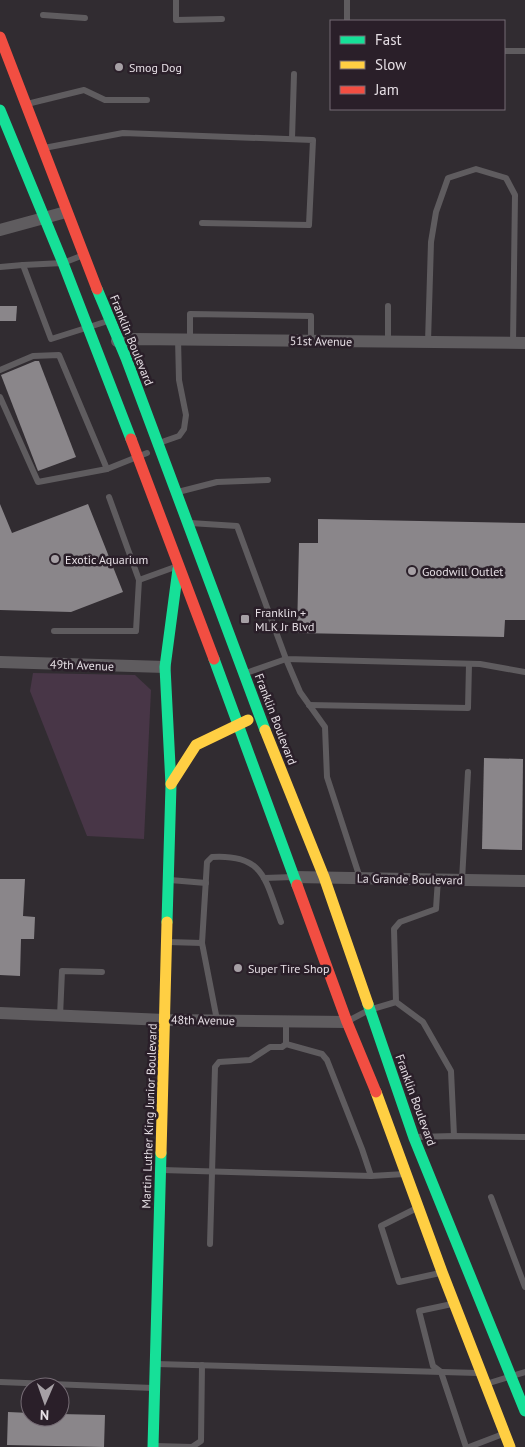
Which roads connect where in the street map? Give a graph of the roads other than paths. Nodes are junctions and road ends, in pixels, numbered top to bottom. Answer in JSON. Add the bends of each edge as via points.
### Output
{"nodes":[{"id":1,"x":176,"y":0,"type":"edge"},
{"id":2,"x":347,"y":0,"type":"edge"},
{"id":3,"x":43,"y":15,"type":"dead end"},
{"id":4,"x":85,"y":18,"type":"dead end"},
{"id":5,"x":222,"y":19,"type":"dead end"},
{"id":6,"x":347,"y":20,"type":"edge"},
{"id":7,"x":0,"y":37,"type":"edge"},
{"id":8,"x":525,"y":51,"type":"edge"},
{"id":9,"x":505,"y":52,"type":"edge"},
{"id":10,"x":294,"y":74,"type":"dead end"},
{"id":11,"x":147,"y":100,"type":"dead end"},
{"id":12,"x":25,"y":105,"type":"junction"},
{"id":13,"x":0,"y":110,"type":"edge"},
{"id":14,"x":292,"y":139,"type":"junction"},
{"id":15,"x":43,"y":148,"type":"junction"},
{"id":16,"x":66,"y":212,"type":"junction"},
{"id":17,"x":44,"y":217,"type":"junction"},
{"id":18,"x":202,"y":224,"type":"dead end"},
{"id":19,"x":0,"y":230,"type":"edge"},
{"id":20,"x":83,"y":256,"type":"junction"},
{"id":21,"x":64,"y":263,"type":"junction"},
{"id":22,"x":23,"y":265,"type":"junction"},
{"id":23,"x":0,"y":267,"type":"edge"},
{"id":24,"x":388,"y":306,"type":"dead end"},
{"id":25,"x":108,"y":320,"type":"junction"},
{"id":26,"x":87,"y":328,"type":"junction"},
{"id":27,"x":184,"y":339,"type":"junction"},
{"id":28,"x":117,"y":341,"type":"junction"},
{"id":29,"x":311,"y":341,"type":"junction"},
{"id":30,"x":388,"y":341,"type":"junction"},
{"id":31,"x":428,"y":342,"type":"junction"},
{"id":32,"x":519,"y":343,"type":"edge"},
{"id":33,"x":0,"y":370,"type":"edge"},
{"id":34,"x":0,"y":397,"type":"edge"},
{"id":35,"x":158,"y":444,"type":"junction"},
{"id":36,"x":142,"y":455,"type":"junction"},
{"id":37,"x":107,"y":469,"type":"junction"},
{"id":38,"x":268,"y":480,"type":"dead end"},
{"id":39,"x":175,"y":493,"type":"junction"},
{"id":40,"x":109,"y":497,"type":"dead end"},
{"id":41,"x":186,"y":522,"type":"junction"},
{"id":42,"x":178,"y":566,"type":"junction"},
{"id":43,"x":139,"y":580,"type":"junction"},
{"id":44,"x":54,"y":631,"type":"dead end"},
{"id":45,"x":286,"y":659,"type":"junction"},
{"id":46,"x":0,"y":662,"type":"edge"},
{"id":47,"x":469,"y":664,"type":"junction"},
{"id":48,"x":165,"y":667,"type":"junction"},
{"id":49,"x":525,"y":672,"type":"edge"},
{"id":50,"x":244,"y":674,"type":"junction"},
{"id":51,"x":309,"y":705,"type":"junction"},
{"id":52,"x":259,"y":716,"type":"junction"},
{"id":53,"x":238,"y":724,"type":"junction"},
{"id":54,"x":468,"y":772,"type":"dead end"},
{"id":55,"x":171,"y":785,"type":"junction"},
{"id":56,"x":294,"y":877,"type":"junction"},
{"id":57,"x":324,"y":877,"type":"junction"},
{"id":58,"x":264,"y":878,"type":"junction"},
{"id":59,"x":360,"y":878,"type":"junction"},
{"id":60,"x":169,"y":880,"type":"junction"},
{"id":61,"x":438,"y":880,"type":"junction"},
{"id":62,"x":462,"y":880,"type":"junction"},
{"id":63,"x":525,"y":881,"type":"edge"},
{"id":64,"x":206,"y":883,"type":"junction"},
{"id":65,"x":281,"y":922,"type":"dead end"},
{"id":66,"x":167,"y":942,"type":"junction"},
{"id":67,"x":202,"y":943,"type":"junction"},
{"id":68,"x":102,"y":972,"type":"dead end"},
{"id":69,"x":396,"y":1002,"type":"junction"},
{"id":70,"x":369,"y":1010,"type":"junction"},
{"id":71,"x":0,"y":1013,"type":"edge"},
{"id":72,"x":60,"y":1016,"type":"junction"},
{"id":73,"x":165,"y":1020,"type":"junction"},
{"id":74,"x":217,"y":1020,"type":"junction"},
{"id":75,"x":286,"y":1021,"type":"junction"},
{"id":76,"x":347,"y":1022,"type":"junction"},
{"id":77,"x":286,"y":1044,"type":"junction"},
{"id":78,"x":454,"y":1136,"type":"junction"},
{"id":79,"x":525,"y":1137,"type":"edge"},
{"id":80,"x":414,"y":1138,"type":"junction"},
{"id":81,"x":161,"y":1170,"type":"junction"},
{"id":82,"x":212,"y":1171,"type":"junction"},
{"id":83,"x":406,"y":1174,"type":"junction"},
{"id":84,"x":371,"y":1176,"type":"junction"},
{"id":85,"x":491,"y":1197,"type":"dead end"},
{"id":86,"x":418,"y":1207,"type":"junction"},
{"id":87,"x":210,"y":1244,"type":"dead end"},
{"id":88,"x":442,"y":1272,"type":"junction"},
{"id":89,"x":525,"y":1287,"type":"edge"},
{"id":90,"x":454,"y":1304,"type":"junction"},
{"id":91,"x":155,"y":1364,"type":"junction"},
{"id":92,"x":202,"y":1365,"type":"junction"},
{"id":93,"x":441,"y":1372,"type":"junction"},
{"id":94,"x":525,"y":1372,"type":"edge"},
{"id":95,"x":510,"y":1375,"type":"junction"},
{"id":96,"x":483,"y":1379,"type":"junction"},
{"id":97,"x":0,"y":1382,"type":"edge"},
{"id":98,"x":154,"y":1388,"type":"junction"},
{"id":99,"x":525,"y":1411,"type":"edge"},
{"id":100,"x":504,"y":1434,"type":"junction"},
{"id":101,"x":153,"y":1446,"type":"edge"},
{"id":102,"x":467,"y":1447,"type":"edge"},
{"id":103,"x":510,"y":1447,"type":"edge"}],
"edges":[{"from":1,"to":5,"type":"lane","via":[[176,20]]},
{"from":2,"to":6,"type":"lane"},
{"from":3,"to":4,"type":"lane"},
{"from":7,"to":12,"type":"main road","name":"Franklin Boulevard"},
{"from":8,"to":9,"type":"lane"},
{"from":10,"to":14,"type":"lane"},
{"from":11,"to":12,"type":"lane","via":[[105,100],[84,90]]},
{"from":12,"to":15,"type":"main road","name":"Franklin Boulevard"},
{"from":13,"to":17,"type":"main road"},
{"from":14,"to":15,"type":"lane","via":[[122,133]]},
{"from":14,"to":18,"type":"lane","via":[[313,140],[309,225]]},
{"from":15,"to":16,"type":"main road","name":"Franklin Boulevard"},
{"from":16,"to":17,"type":"street"},
{"from":16,"to":20,"type":"main road","name":"Franklin Boulevard"},
{"from":17,"to":19,"type":"street"},
{"from":17,"to":21,"type":"main road"},
{"from":20,"to":21,"type":"lane"},
{"from":20,"to":25,"type":"main road","name":"Franklin Boulevard"},
{"from":21,"to":22,"type":"lane"},
{"from":21,"to":26,"type":"main road"},
{"from":22,"to":23,"type":"lane"},
{"from":22,"to":26,"type":"lane","via":[[51,339]]},
{"from":24,"to":30,"type":"lane"},
{"from":25,"to":26,"type":"lane"},
{"from":25,"to":28,"type":"main road","name":"Franklin Boulevard"},
{"from":26,"to":36,"type":"main road"},
{"from":27,"to":28,"type":"street","name":"51st Avenue"},
{"from":27,"to":29,"type":"street","name":"51st Avenue"},
{"from":27,"to":29,"type":"lane","via":[[190,314],[200,314],[311,316]]},
{"from":27,"to":35,"type":"lane","via":[[179,380],[186,415],[184,429],[179,436]]},
{"from":28,"to":35,"type":"main road","name":"Franklin Boulevard"},
{"from":29,"to":30,"type":"street","name":"51st Avenue"},
{"from":30,"to":31,"type":"street","name":"51st Avenue"},
{"from":31,"to":32,"type":"street","name":"51st Avenue"},
{"from":31,"to":32,"type":"lane","via":[[431,242],[436,212],[448,178],[476,169],[506,178],[515,195]]},
{"from":33,"to":37,"type":"lane","via":[[33,356],[59,355]]},
{"from":34,"to":37,"type":"lane","via":[[38,482]]},
{"from":35,"to":39,"type":"main road","name":"Franklin Boulevard"},
{"from":36,"to":37,"type":"lane"},
{"from":36,"to":41,"type":"main road","via":[[169,509],[174,516]]},
{"from":36,"to":42,"type":"main road"},
{"from":38,"to":39,"type":"lane","via":[[217,482]]},
{"from":39,"to":41,"type":"main road","name":"Franklin Boulevard"},
{"from":40,"to":43,"type":"lane"},
{"from":41,"to":45,"type":"lane","via":[[237,526]]},
{"from":41,"to":50,"type":"main road","name":"Franklin Boulevard"},
{"from":42,"to":43,"type":"lane"},
{"from":42,"to":48,"type":"main road","name":"Martin Luther King Junior Boulevard"},
{"from":42,"to":53,"type":"main road"},
{"from":43,"to":44,"type":"lane","via":[[136,631]]},
{"from":45,"to":47,"type":"lane"},
{"from":45,"to":50,"type":"lane"},
{"from":45,"to":51,"type":"lane"},
{"from":46,"to":48,"type":"street","name":"49th Avenue"},
{"from":47,"to":49,"type":"lane"},
{"from":47,"to":51,"type":"lane","via":[[468,708]]},
{"from":48,"to":55,"type":"main road","name":"Martin Luther King Junior Boulevard"},
{"from":50,"to":52,"type":"main road","name":"Franklin Boulevard"},
{"from":51,"to":59,"type":"lane","via":[[326,727],[327,777]]},
{"from":52,"to":53,"type":"main road"},
{"from":52,"to":57,"type":"main road","name":"Franklin Boulevard"},
{"from":53,"to":55,"type":"main road","via":[[196,745]]},
{"from":53,"to":56,"type":"main road"},
{"from":54,"to":62,"type":"lane"},
{"from":55,"to":60,"type":"main road","name":"Martin Luther King Junior Boulevard"},
{"from":56,"to":57,"type":"street","name":"La Grande Boulevard"},
{"from":56,"to":58,"type":"lane"},
{"from":56,"to":76,"type":"main road"},
{"from":57,"to":59,"type":"street","name":"La Grande Boulevard"},
{"from":57,"to":70,"type":"main road","name":"Franklin Boulevard"},
{"from":58,"to":64,"type":"lane","via":[[256,866],[233,856],[212,857],[208,862]]},
{"from":58,"to":65,"type":"lane"},
{"from":59,"to":61,"type":"street","name":"La Grande Boulevard"},
{"from":60,"to":64,"type":"lane"},
{"from":60,"to":66,"type":"main road","name":"Martin Luther King Junior Boulevard"},
{"from":61,"to":62,"type":"street","name":"La Grande Boulevard"},
{"from":61,"to":69,"type":"lane","via":[[436,909],[400,922],[394,929]]},
{"from":62,"to":63,"type":"street","name":"La Grande Boulevard"},
{"from":64,"to":67,"type":"lane"},
{"from":66,"to":67,"type":"lane"},
{"from":66,"to":73,"type":"main road","name":"Martin Luther King Junior Boulevard"},
{"from":67,"to":74,"type":"lane"},
{"from":68,"to":72,"type":"lane","via":[[62,971]]},
{"from":69,"to":70,"type":"lane"},
{"from":69,"to":78,"type":"lane","via":[[423,1022],[452,1071]]},
{"from":70,"to":76,"type":"lane"},
{"from":70,"to":80,"type":"main road","name":"Franklin Boulevard"},
{"from":71,"to":72,"type":"street","name":"48th Avenue"},
{"from":72,"to":73,"type":"street","name":"48th Avenue"},
{"from":73,"to":74,"type":"street","name":"48th Avenue"},
{"from":73,"to":81,"type":"main road","name":"Martin Luther King Junior Boulevard"},
{"from":74,"to":75,"type":"street","name":"48th Avenue"},
{"from":75,"to":76,"type":"street","name":"48th Avenue"},
{"from":75,"to":77,"type":"lane"},
{"from":76,"to":83,"type":"main road"},
{"from":77,"to":82,"type":"lane","via":[[270,1047],[250,1060],[219,1062],[215,1067]]},
{"from":77,"to":84,"type":"lane","via":[[322,1054],[327,1060]]},
{"from":78,"to":79,"type":"lane"},
{"from":78,"to":80,"type":"lane"},
{"from":80,"to":95,"type":"main road","name":"Franklin Boulevard"},
{"from":81,"to":82,"type":"lane"},
{"from":81,"to":91,"type":"main road","name":"Martin Luther King Junior Boulevard"},
{"from":82,"to":84,"type":"lane"},
{"from":82,"to":87,"type":"lane"},
{"from":83,"to":84,"type":"lane"},
{"from":83,"to":86,"type":"main road"},
{"from":85,"to":89,"type":"lane"},
{"from":86,"to":88,"type":"main road"},
{"from":86,"to":88,"type":"lane","via":[[381,1226],[399,1282]]},
{"from":88,"to":90,"type":"main road"},
{"from":90,"to":93,"type":"lane","via":[[419,1311],[433,1366]]},
{"from":90,"to":96,"type":"main road"},
{"from":91,"to":92,"type":"lane"},
{"from":91,"to":98,"type":"main road","name":"Martin Luther King Junior Boulevard"},
{"from":92,"to":93,"type":"lane"},
{"from":92,"to":101,"type":"lane","via":[[201,1440],[192,1446]]},
{"from":93,"to":96,"type":"lane"},
{"from":93,"to":102,"type":"lane"},
{"from":94,"to":95,"type":"lane"},
{"from":95,"to":96,"type":"lane"},
{"from":95,"to":99,"type":"main road","name":"Franklin Boulevard"},
{"from":96,"to":100,"type":"main road"},
{"from":97,"to":98,"type":"lane"},
{"from":98,"to":101,"type":"main road","name":"Martin Luther King Junior Boulevard"},
{"from":100,"to":102,"type":"lane"},
{"from":100,"to":103,"type":"main road"}]}
